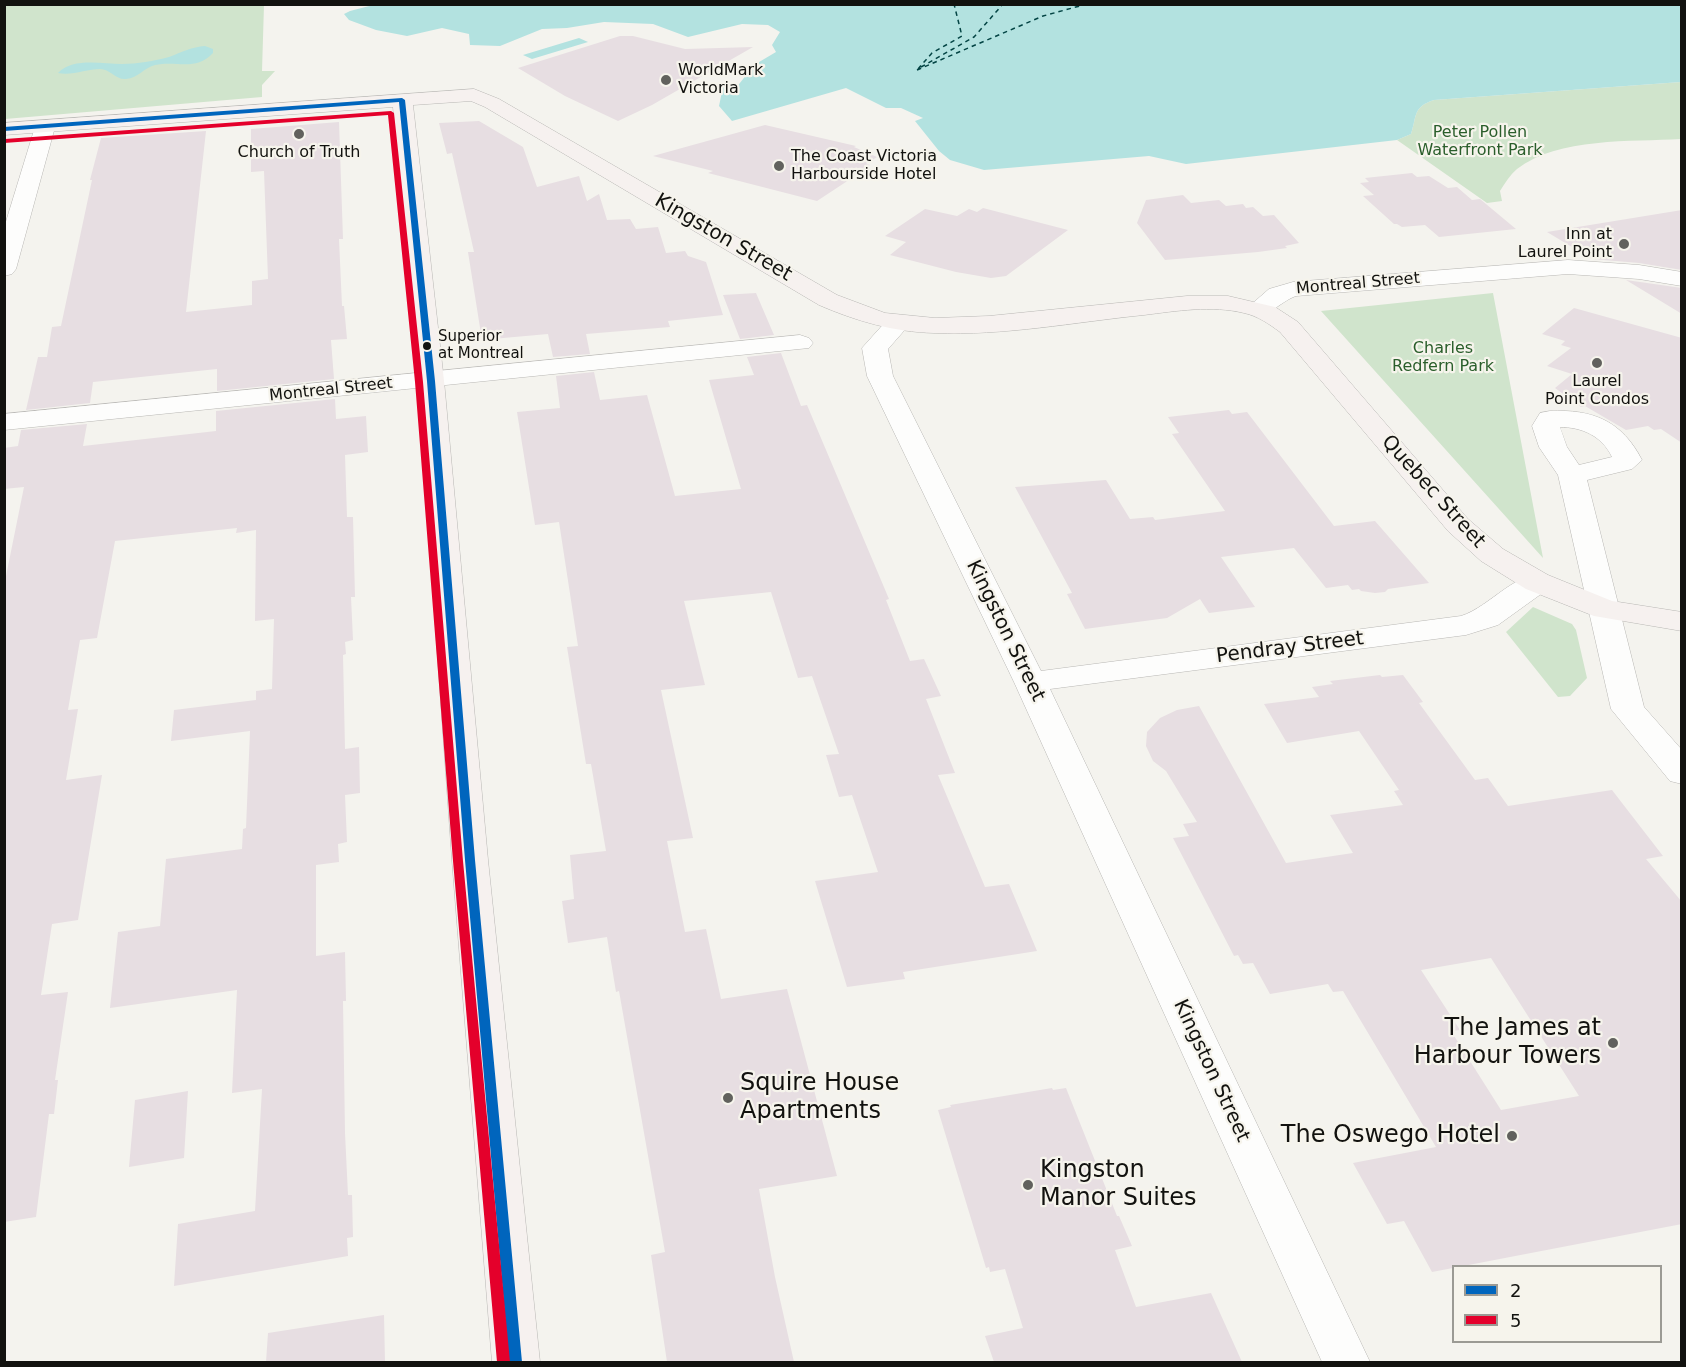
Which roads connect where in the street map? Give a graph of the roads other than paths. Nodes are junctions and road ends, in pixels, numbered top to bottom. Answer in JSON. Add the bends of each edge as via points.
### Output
{"nodes":[{"id":1,"x":402,"y":99,"type":"junction"},
{"id":2,"x":45,"y":127,"type":"junction"},
{"id":3,"x":4,"y":129,"type":"edge"},
{"id":4,"x":4,"y":270,"type":"edge"},
{"id":5,"x":1682,"y":279,"type":"edge"},
{"id":6,"x":1258,"y":309,"type":"junction"},
{"id":7,"x":897,"y":324,"type":"junction"},
{"id":8,"x":800,"y":343,"type":"dead end"},
{"id":9,"x":431,"y":381,"type":"junction"},
{"id":10,"x":4,"y":422,"type":"edge"},
{"id":11,"x":1572,"y":475,"type":"dead end"},
{"id":12,"x":1537,"y":582,"type":"junction"},
{"id":13,"x":1605,"y":609,"type":"junction"},
{"id":14,"x":1682,"y":622,"type":"edge"},
{"id":15,"x":1030,"y":682,"type":"junction"},
{"id":16,"x":1682,"y":773,"type":"edge"},
{"id":17,"x":516,"y":1362,"type":"edge"},
{"id":18,"x":1346,"y":1362,"type":"edge"}],
"edges":[{"from":1,"to":2,"type":"street","name":"Kingston Street"},
{"from":1,"to":7,"type":"street","name":"Kingston Street","via":[[466,94],[482,98],[828,300]]},
{"from":1,"to":9,"type":"street"},
{"from":2,"to":3,"type":"street","name":"Kingston Street"},
{"from":2,"to":4,"type":"street"},
{"from":5,"to":6,"type":"street","name":"Montreal Street","via":[[1615,269],[1546,267],[1293,289],[1278,294]]},
{"from":6,"to":7,"type":"street","via":[[1211,302],[976,325]]},
{"from":6,"to":12,"type":"street","name":"Quebec Street","via":[[1289,327],[1473,540]]},
{"from":7,"to":15,"type":"street","name":"Kingston Street","via":[[875,348],[880,376]]},
{"from":8,"to":9,"type":"street","name":"Montreal Street"},
{"from":9,"to":10,"type":"street","name":"Montreal Street"},
{"from":9,"to":17,"type":"street"},
{"from":11,"to":13,"type":"street"},
{"from":12,"to":13,"type":"street","name":"Quebec Street"},
{"from":12,"to":15,"type":"street","name":"Pendray Street","via":[[1487,618],[1466,625]]},
{"from":13,"to":14,"type":"street"},
{"from":13,"to":16,"type":"street","via":[[1628,709]]},
{"from":15,"to":18,"type":"street","name":"Kingston Street"}]}
